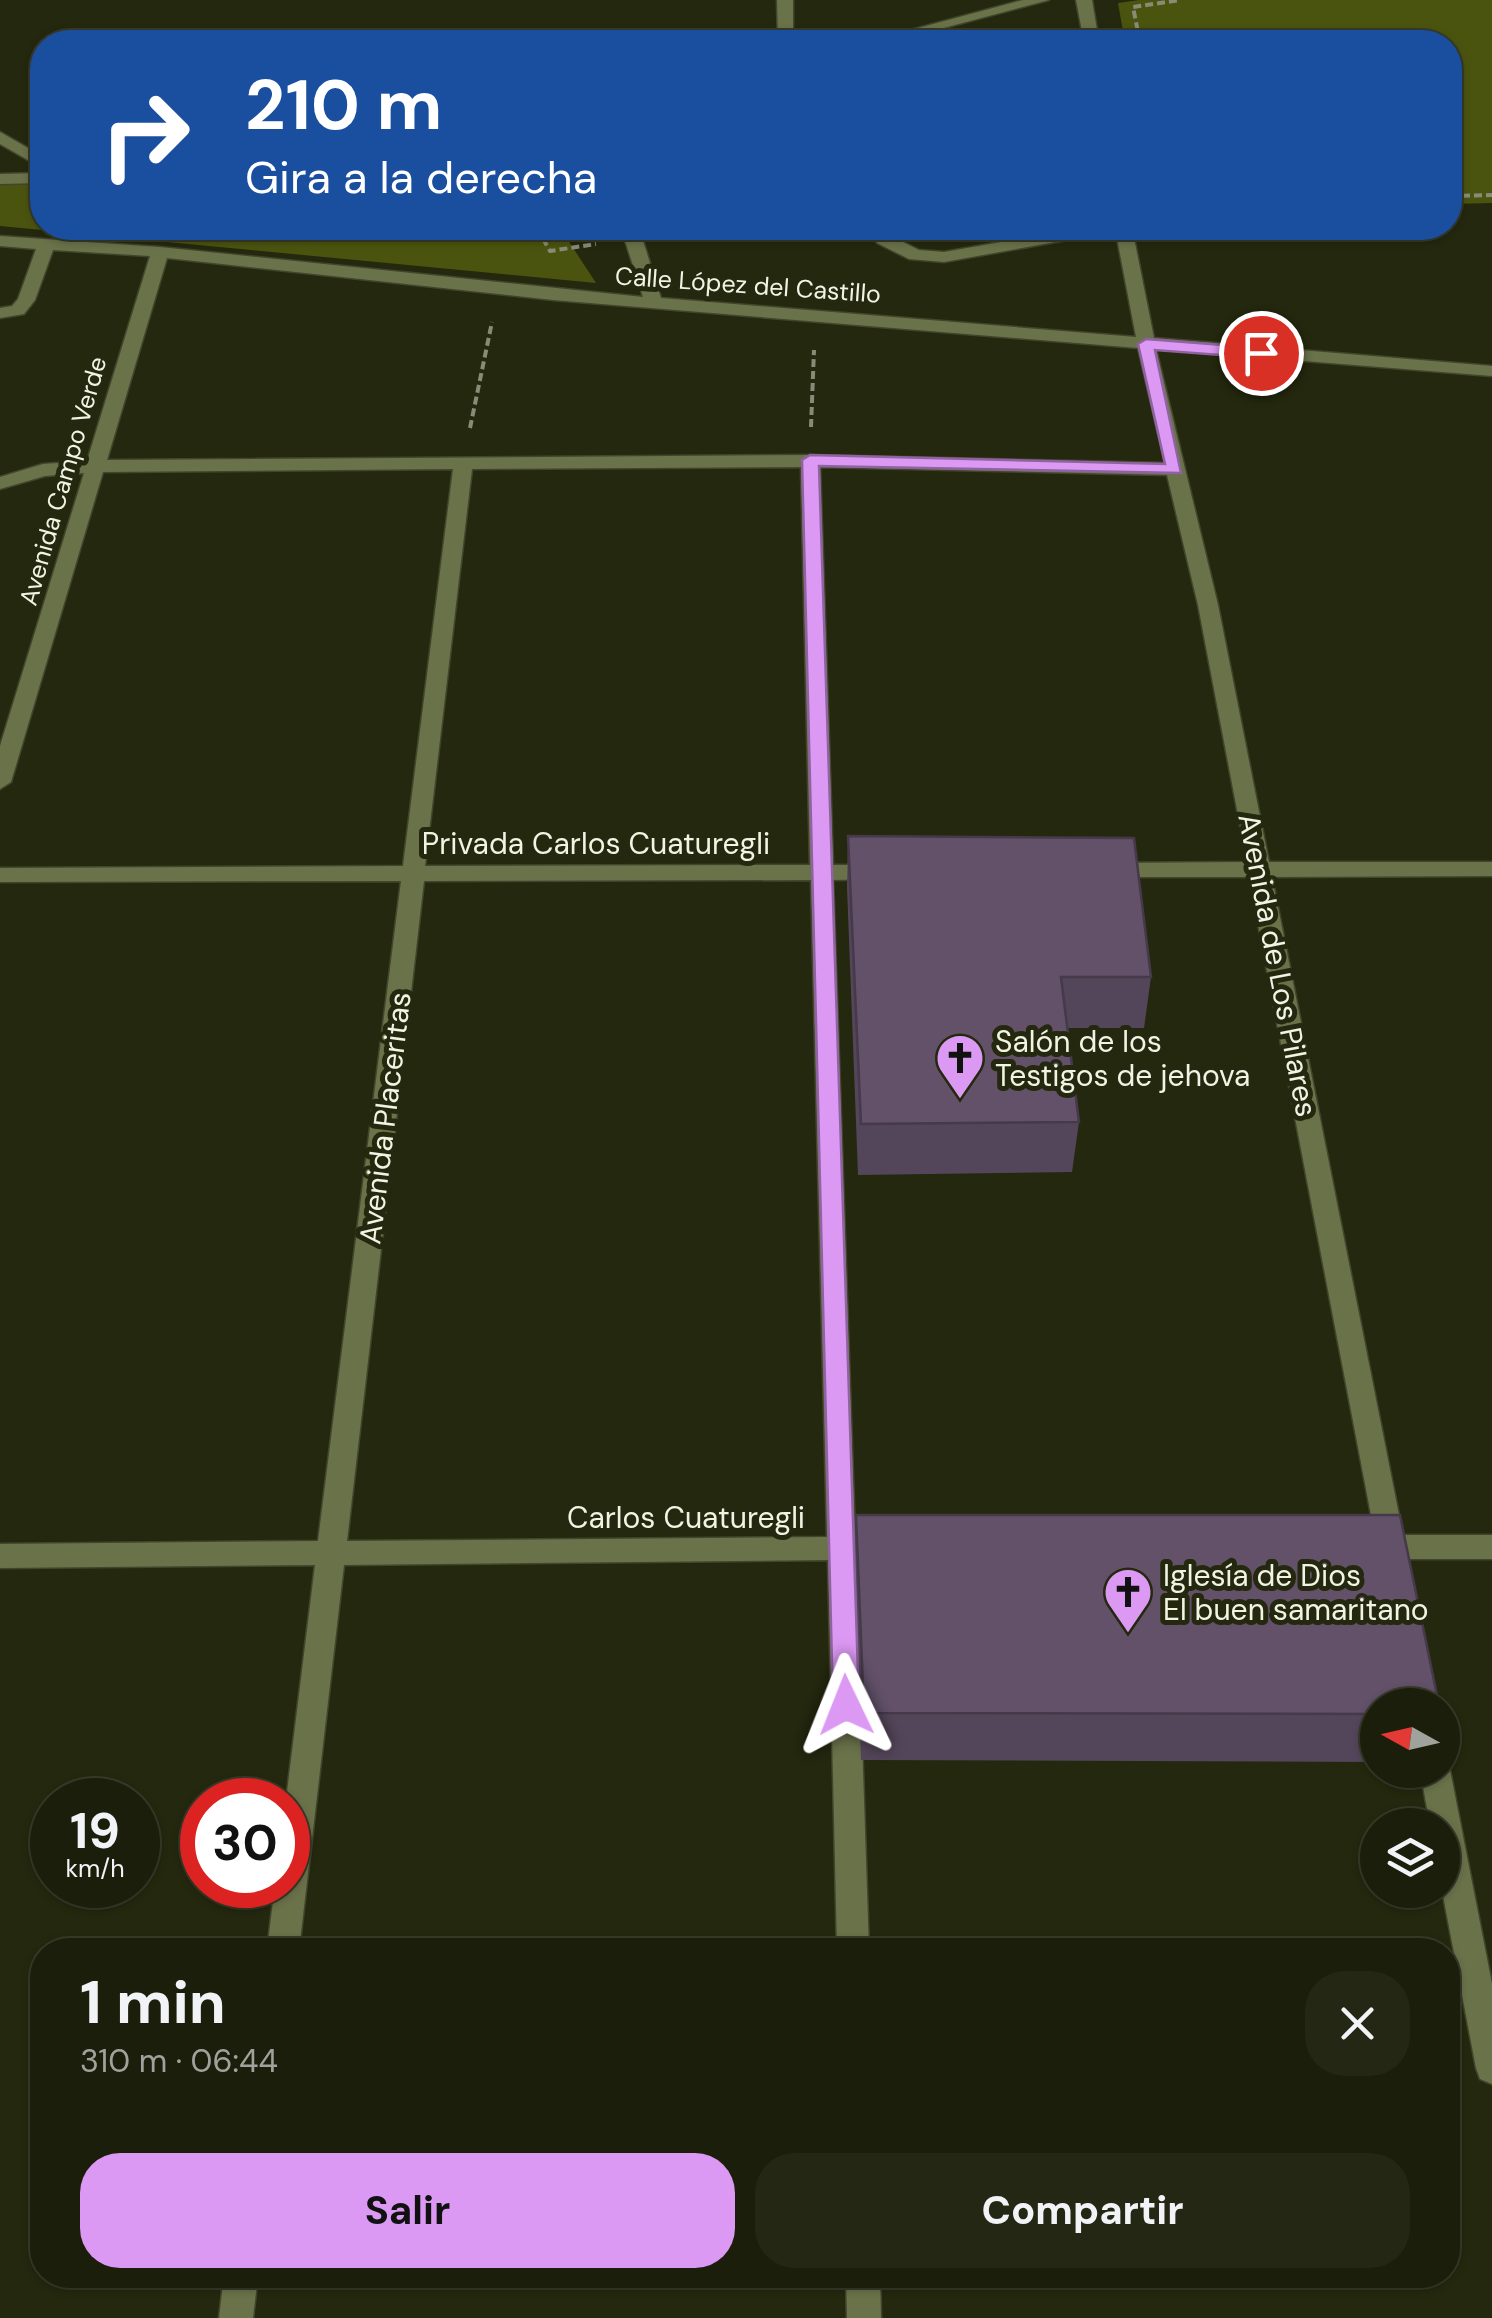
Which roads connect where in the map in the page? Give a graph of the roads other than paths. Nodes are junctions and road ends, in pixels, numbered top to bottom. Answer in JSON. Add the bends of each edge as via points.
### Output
{"nodes":[{"id":1,"x":785,"y":0,"type":"edge"},
{"id":2,"x":1042,"y":0,"type":"edge"},
{"id":3,"x":1084,"y":0,"type":"edge"},
{"id":4,"x":786,"y":30,"type":"edge"},
{"id":5,"x":922,"y":30,"type":"edge"},
{"id":6,"x":1090,"y":30,"type":"edge"},
{"id":7,"x":0,"y":137,"type":"edge"},
{"id":8,"x":30,"y":156,"type":"edge"},
{"id":9,"x":30,"y":179,"type":"edge"},
{"id":10,"x":0,"y":180,"type":"edge"},
{"id":11,"x":634,"y":240,"type":"edge"},
{"id":12,"x":887,"y":240,"type":"edge"},
{"id":13,"x":1037,"y":240,"type":"edge"},
{"id":14,"x":1126,"y":240,"type":"edge"},
{"id":15,"x":0,"y":241,"type":"edge"},
{"id":16,"x":46,"y":244,"type":"junction"},
{"id":17,"x":160,"y":252,"type":"junction"},
{"id":18,"x":654,"y":303,"type":"junction"},
{"id":19,"x":0,"y":313,"type":"edge"},
{"id":20,"x":1146,"y":344,"type":"junction"},
{"id":21,"x":1492,"y":371,"type":"edge"},
{"id":22,"x":810,"y":460,"type":"junction"},
{"id":23,"x":463,"y":463,"type":"junction"},
{"id":24,"x":94,"y":466,"type":"junction"},
{"id":25,"x":1175,"y":469,"type":"junction"},
{"id":26,"x":0,"y":483,"type":"edge"},
{"id":27,"x":0,"y":782,"type":"edge"},
{"id":28,"x":1074,"y":870,"type":"edge"},
{"id":29,"x":1260,"y":870,"type":"junction"},
{"id":30,"x":1492,"y":870,"type":"edge"},
{"id":31,"x":822,"y":872,"type":"junction"},
{"id":32,"x":900,"y":872,"type":"edge"},
{"id":33,"x":0,"y":874,"type":"edge"},
{"id":34,"x":414,"y":874,"type":"junction"},
{"id":35,"x":1351,"y":1547,"type":"edge"},
{"id":36,"x":841,"y":1548,"type":"junction"},
{"id":37,"x":920,"y":1548,"type":"edge"},
{"id":38,"x":1492,"y":1548,"type":"edge"},
{"id":39,"x":333,"y":1551,"type":"junction"},
{"id":40,"x":0,"y":1556,"type":"edge"},
{"id":41,"x":1392,"y":1556,"type":"junction"},
{"id":42,"x":1439,"y":1788,"type":"edge"},
{"id":43,"x":284,"y":1938,"type":"edge"},
{"id":44,"x":853,"y":1938,"type":"edge"},
{"id":45,"x":1492,"y":2068,"type":"edge"},
{"id":46,"x":240,"y":2288,"type":"edge"},
{"id":47,"x":863,"y":2288,"type":"edge"},
{"id":48,"x":236,"y":2318,"type":"edge"},
{"id":49,"x":864,"y":2318,"type":"edge"}],
"edges":[{"from":1,"to":4,"type":"street"},
{"from":2,"to":5,"type":"street"},
{"from":3,"to":6,"type":"street"},
{"from":7,"to":8,"type":"street"},
{"from":9,"to":10,"type":"street"},
{"from":11,"to":18,"type":"street"},
{"from":12,"to":13,"type":"street","via":[[915,255],[944,256]]},
{"from":14,"to":20,"type":"street","name":"Avenida de Los Pilares"},
{"from":15,"to":16,"type":"street","name":"Calle López del Castillo"},
{"from":16,"to":17,"type":"street","name":"Calle López del Castillo"},
{"from":16,"to":19,"type":"street","via":[[26,300],[18,310]]},
{"from":17,"to":18,"type":"street","name":"Calle López del Castillo"},
{"from":17,"to":24,"type":"street","name":"Avenida Campo Verde"},
{"from":18,"to":20,"type":"street","name":"Calle López del Castillo"},
{"from":20,"to":21,"type":"street","name":"Calle López del Castillo"},
{"from":20,"to":25,"type":"street","name":"Avenida de Los Pilares"},
{"from":22,"to":23,"type":"street"},
{"from":22,"to":25,"type":"street"},
{"from":22,"to":31,"type":"street"},
{"from":23,"to":24,"type":"street"},
{"from":23,"to":34,"type":"street","name":"Avenida Placeritas"},
{"from":24,"to":26,"type":"street","via":[[43,470]]},
{"from":24,"to":27,"type":"street","name":"Avenida Campo Verde"},
{"from":25,"to":29,"type":"street","name":"Avenida de Los Pilares"},
{"from":28,"to":29,"type":"street"},
{"from":29,"to":30,"type":"street"},
{"from":29,"to":41,"type":"street","name":"Avenida de Los Pilares"},
{"from":31,"to":32,"type":"street","name":"Privada Carlos Cuaturegli"},
{"from":31,"to":34,"type":"street","name":"Privada Carlos Cuaturegli"},
{"from":31,"to":36,"type":"street"},
{"from":33,"to":34,"type":"street","name":"Privada Carlos Cuaturegli"},
{"from":34,"to":39,"type":"street","name":"Avenida Placeritas"},
{"from":35,"to":41,"type":"street"},
{"from":36,"to":37,"type":"street","name":"Carlos Cuaturegli"},
{"from":36,"to":39,"type":"street","name":"Carlos Cuaturegli"},
{"from":36,"to":44,"type":"street"},
{"from":38,"to":41,"type":"street"},
{"from":39,"to":40,"type":"street","name":"Carlos Cuaturegli"},
{"from":39,"to":43,"type":"street","name":"Avenida Placeritas"},
{"from":42,"to":45,"type":"street"},
{"from":46,"to":48,"type":"street"},
{"from":47,"to":49,"type":"street"}]}
